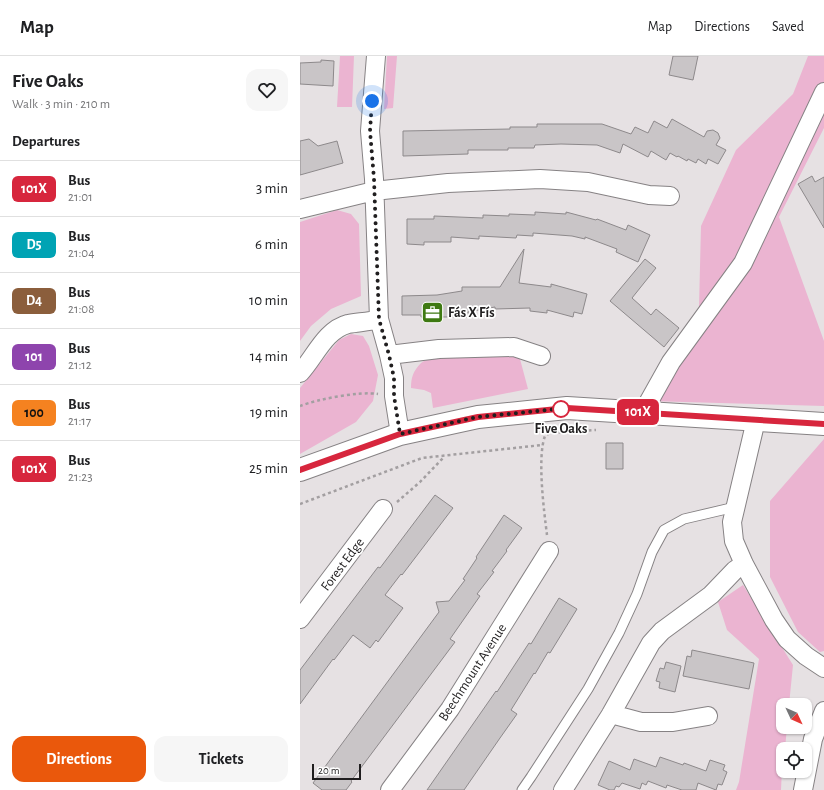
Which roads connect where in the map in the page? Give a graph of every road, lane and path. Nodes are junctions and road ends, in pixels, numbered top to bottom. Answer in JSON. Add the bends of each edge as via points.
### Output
{"nodes":[{"id":1,"x":376,"y":56,"type":"edge"},
{"id":2,"x":824,"y":92,"type":"edge"},
{"id":3,"x":374,"y":190,"type":"junction"},
{"id":4,"x":670,"y":196,"type":"dead end"},
{"id":5,"x":300,"y":209,"type":"edge"},
{"id":6,"x":379,"y":319,"type":"junction"},
{"id":7,"x":389,"y":355,"type":"junction"},
{"id":8,"x":541,"y":356,"type":"dead end"},
{"id":9,"x":300,"y":373,"type":"edge"},
{"id":10,"x":394,"y":396,"type":"junction"},
{"id":11,"x":300,"y":406,"type":"edge"},
{"id":12,"x":643,"y":412,"type":"junction"},
{"id":13,"x":756,"y":420,"type":"junction"},
{"id":14,"x":824,"y":424,"type":"edge"},
{"id":15,"x":598,"y":430,"type":"dead end"},
{"id":16,"x":400,"y":434,"type":"junction"},
{"id":17,"x":542,"y":444,"type":"junction"},
{"id":18,"x":443,"y":456,"type":"junction"},
{"id":19,"x":300,"y":470,"type":"edge"},
{"id":20,"x":300,"y":504,"type":"edge"},
{"id":21,"x":735,"y":507,"type":"junction"},
{"id":22,"x":383,"y":509,"type":"joint"},
{"id":23,"x":549,"y":551,"type":"joint"},
{"id":24,"x":744,"y":564,"type":"junction"},
{"id":25,"x":300,"y":619,"type":"edge"},
{"id":26,"x":824,"y":668,"type":"edge"},
{"id":27,"x":824,"y":710,"type":"edge"},
{"id":28,"x":611,"y":714,"type":"junction"},
{"id":29,"x":708,"y":716,"type":"dead end"},
{"id":30,"x":390,"y":790,"type":"edge"},
{"id":31,"x":522,"y":790,"type":"edge"},
{"id":32,"x":563,"y":790,"type":"edge"},
{"id":33,"x":803,"y":790,"type":"edge"}],
"edges":[{"from":1,"to":3,"type":"street","via":[[370,131]]},
{"from":2,"to":12,"type":"street","via":[[743,263],[671,362]]},
{"from":3,"to":4,"type":"street","via":[[448,183],[540,179],[588,182],[649,195]]},
{"from":3,"to":5,"type":"street"},
{"from":3,"to":6,"type":"street"},
{"from":6,"to":7,"type":"street"},
{"from":6,"to":9,"type":"street","via":[[337,328]]},
{"from":7,"to":8,"type":"street","via":[[439,349],[514,347]]},
{"from":7,"to":10,"type":"street","via":[[394,378]]},
{"from":10,"to":11,"type":"path","via":[[353,394]]},
{"from":10,"to":16,"type":"street"},
{"from":12,"to":13,"type":"main road"},
{"from":12,"to":16,"type":"main road","via":[[567,408],[478,417]]},
{"from":13,"to":14,"type":"main road"},
{"from":13,"to":21,"type":"street"},
{"from":15,"to":17,"type":"path","via":[[550,433],[545,436]]},
{"from":16,"to":19,"type":"main road"},
{"from":17,"to":18,"type":"path"},
{"from":17,"to":23,"type":"path"},
{"from":18,"to":20,"type":"path","via":[[422,458]]},
{"from":18,"to":22,"type":"path","via":[[420,482],[398,501]]},
{"from":21,"to":24,"type":"street","via":[[732,522],[734,541]]},
{"from":21,"to":31,"type":"lane","via":[[684,519],[664,530],[652,552],[619,633],[588,689]]},
{"from":22,"to":25,"type":"street","name":"Forest Edge"},
{"from":23,"to":30,"type":"street","name":"Beechmount Avenue","via":[[450,709]]},
{"from":24,"to":26,"type":"street","via":[[787,639]]},
{"from":24,"to":28,"type":"street","via":[[711,595],[656,637]]},
{"from":27,"to":33,"type":"street","via":[[813,739]]},
{"from":28,"to":29,"type":"street","via":[[641,722],[673,722]]},
{"from":28,"to":32,"type":"street"}]}
